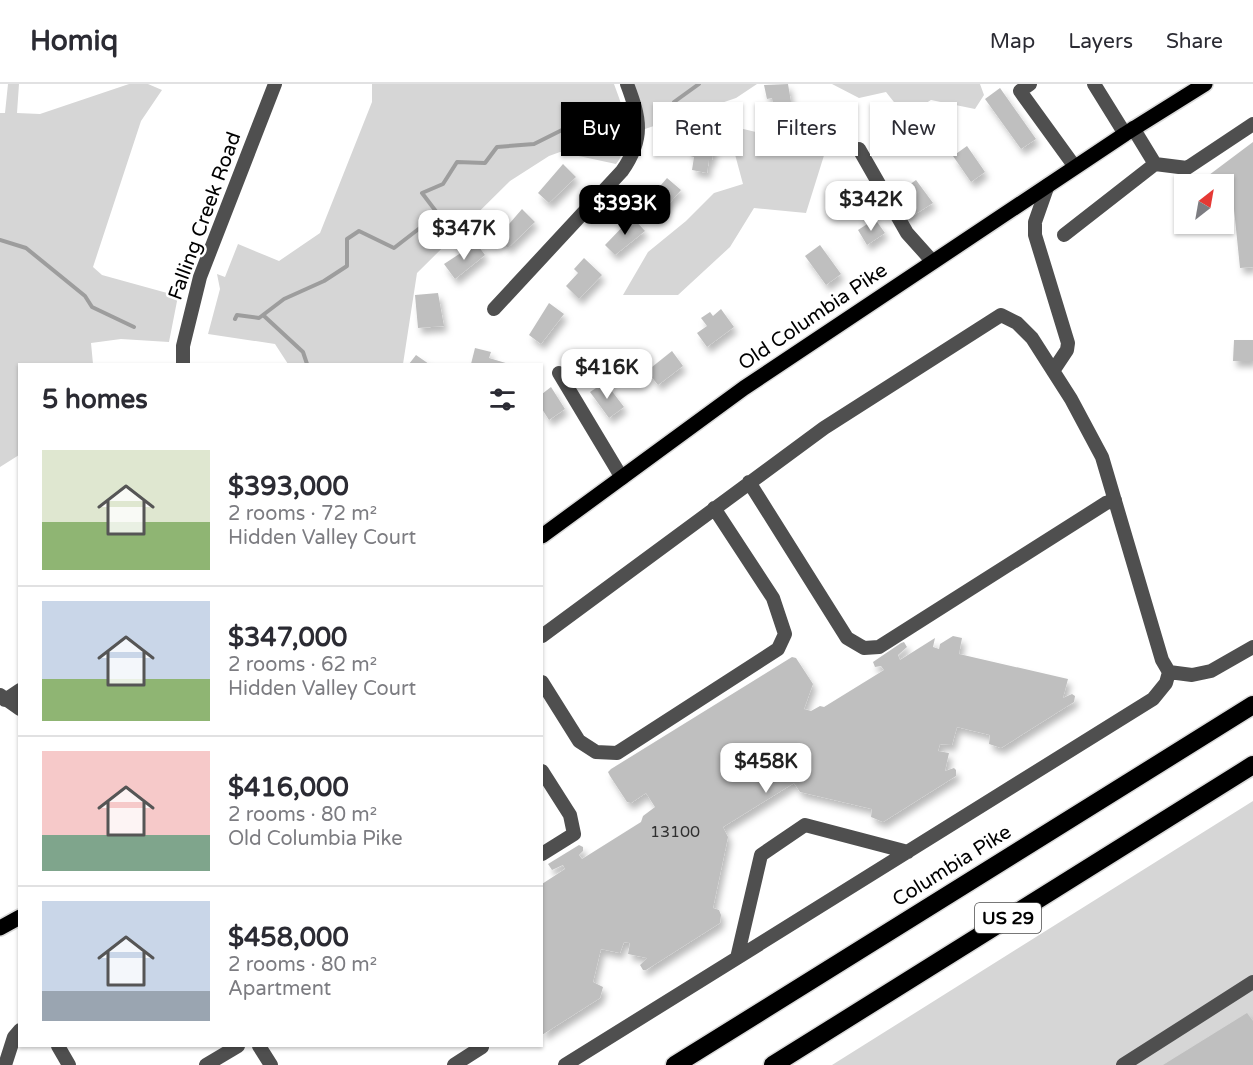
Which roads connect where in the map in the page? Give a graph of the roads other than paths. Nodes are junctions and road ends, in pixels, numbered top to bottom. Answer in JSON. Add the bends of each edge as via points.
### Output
{"nodes":[{"id":1,"x":275,"y":84,"type":"edge"},
{"id":2,"x":627,"y":84,"type":"edge"},
{"id":3,"x":1030,"y":84,"type":"edge"},
{"id":4,"x":1094,"y":84,"type":"edge"},
{"id":5,"x":1205,"y":84,"type":"edge"},
{"id":6,"x":1253,"y":124,"type":"edge"},
{"id":7,"x":1129,"y":131,"type":"junction"},
{"id":8,"x":859,"y":149,"type":"dead end"},
{"id":9,"x":1155,"y":164,"type":"junction"},
{"id":10,"x":1075,"y":167,"type":"junction"},
{"id":11,"x":1048,"y":185,"type":"junction"},
{"id":12,"x":1064,"y":235,"type":"dead end"},
{"id":13,"x":933,"y":262,"type":"junction"},
{"id":14,"x":494,"y":309,"type":"dead end"},
{"id":15,"x":183,"y":363,"type":"edge"},
{"id":16,"x":1053,"y":371,"type":"junction"},
{"id":17,"x":559,"y":373,"type":"dead end"},
{"id":18,"x":622,"y":478,"type":"junction"},
{"id":19,"x":749,"y":482,"type":"junction"},
{"id":20,"x":1114,"y":500,"type":"junction"},
{"id":21,"x":714,"y":508,"type":"junction"},
{"id":22,"x":543,"y":535,"type":"edge"},
{"id":23,"x":543,"y":635,"type":"edge"},
{"id":24,"x":1253,"y":647,"type":"edge"},
{"id":25,"x":1169,"y":672,"type":"junction"},
{"id":26,"x":543,"y":684,"type":"edge"},
{"id":27,"x":18,"y":691,"type":"edge"},
{"id":28,"x":3,"y":697,"type":"edge"},
{"id":29,"x":1253,"y":705,"type":"edge"},
{"id":30,"x":18,"y":708,"type":"edge"},
{"id":31,"x":1253,"y":765,"type":"edge"},
{"id":32,"x":543,"y":773,"type":"edge"},
{"id":33,"x":908,"y":852,"type":"junction"},
{"id":34,"x":543,"y":853,"type":"edge"},
{"id":35,"x":18,"y":918,"type":"edge"},
{"id":36,"x":0,"y":928,"type":"edge"},
{"id":37,"x":737,"y":958,"type":"junction"},
{"id":38,"x":1253,"y":982,"type":"edge"},
{"id":39,"x":18,"y":1032,"type":"edge"},
{"id":40,"x":59,"y":1047,"type":"edge"},
{"id":41,"x":260,"y":1047,"type":"edge"},
{"id":42,"x":482,"y":1047,"type":"edge"},
{"id":43,"x":229,"y":1048,"type":"edge"},
{"id":44,"x":5,"y":1065,"type":"edge"},
{"id":45,"x":69,"y":1065,"type":"edge"},
{"id":46,"x":206,"y":1065,"type":"edge"},
{"id":47,"x":234,"y":1065,"type":"edge"},
{"id":48,"x":271,"y":1065,"type":"edge"},
{"id":49,"x":454,"y":1065,"type":"edge"},
{"id":50,"x":565,"y":1065,"type":"edge"},
{"id":51,"x":675,"y":1065,"type":"edge"},
{"id":52,"x":773,"y":1065,"type":"edge"},
{"id":53,"x":1123,"y":1065,"type":"edge"}],
"edges":[{"from":1,"to":15,"type":"street","name":"Falling Creek Road","via":[[200,277],[183,346]]},
{"from":2,"to":14,"type":"street","via":[[637,110],[639,132],[631,159]]},
{"from":3,"to":10,"type":"street","via":[[1020,91]]},
{"from":4,"to":7,"type":"street"},
{"from":5,"to":7,"type":"main road","name":"Old Columbia Pike"},
{"from":6,"to":9,"type":"street","via":[[1187,168]]},
{"from":7,"to":9,"type":"street"},
{"from":7,"to":10,"type":"main road","name":"Old Columbia Pike"},
{"from":8,"to":13,"type":"street","via":[[907,233]]},
{"from":9,"to":12,"type":"street"},
{"from":10,"to":11,"type":"main road","name":"Old Columbia Pike"},
{"from":11,"to":13,"type":"main road","name":"Old Columbia Pike"},
{"from":11,"to":16,"type":"street","via":[[1035,222],[1035,235],[1068,343]]},
{"from":13,"to":18,"type":"main road","name":"Old Columbia Pike","via":[[744,388]]},
{"from":16,"to":19,"type":"street","via":[[1032,338],[1017,323],[1001,315],[863,402]]},
{"from":16,"to":20,"type":"street","via":[[1101,457]]},
{"from":17,"to":18,"type":"street"},
{"from":18,"to":22,"type":"main road","name":"Old Columbia Pike"},
{"from":19,"to":20,"type":"street","via":[[847,638],[864,648],[879,647]]},
{"from":19,"to":21,"type":"street"},
{"from":20,"to":25,"type":"street","via":[[1162,660]]},
{"from":21,"to":23,"type":"street"},
{"from":21,"to":26,"type":"street","via":[[773,598],[785,634],[778,650],[616,753],[596,752],[579,741]]},
{"from":24,"to":25,"type":"street","via":[[1211,671],[1192,675]]},
{"from":25,"to":33,"type":"street","via":[[1166,683],[1153,699]]},
{"from":27,"to":28,"type":"street"},
{"from":28,"to":30,"type":"street"},
{"from":29,"to":51,"type":"highway","name":"Columbia Pike","number":"US 29"},
{"from":31,"to":52,"type":"highway","number":"US 29"},
{"from":32,"to":34,"type":"street","via":[[570,815],[574,834]]},
{"from":33,"to":37,"type":"street"},
{"from":33,"to":37,"type":"street","via":[[805,825],[761,855]]},
{"from":35,"to":36,"type":"main road"},
{"from":37,"to":50,"type":"street"},
{"from":38,"to":53,"type":"street"},
{"from":39,"to":44,"type":"street"},
{"from":40,"to":45,"type":"street"},
{"from":41,"to":48,"type":"street"},
{"from":42,"to":49,"type":"street"},
{"from":43,"to":46,"type":"street"},
{"from":43,"to":47,"type":"street"}]}
